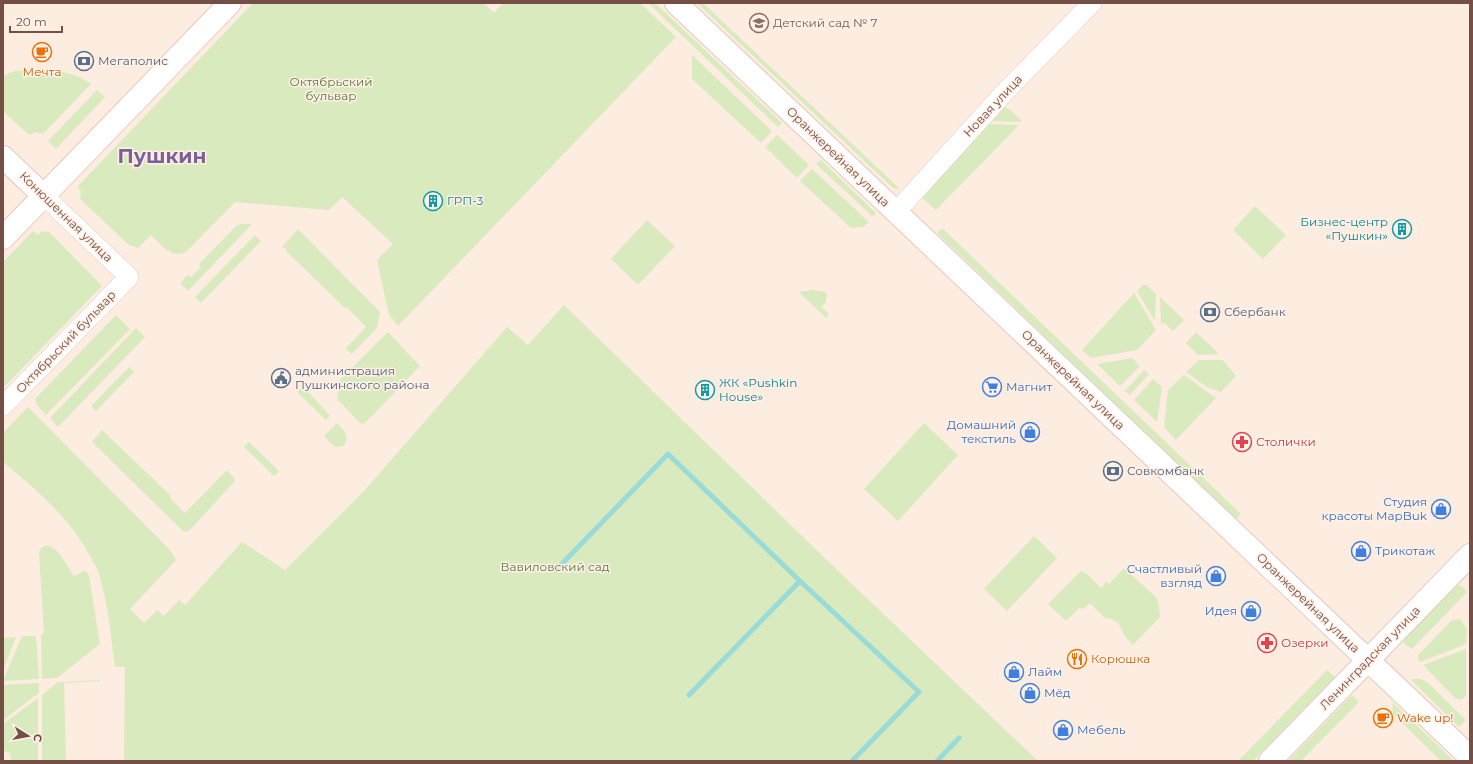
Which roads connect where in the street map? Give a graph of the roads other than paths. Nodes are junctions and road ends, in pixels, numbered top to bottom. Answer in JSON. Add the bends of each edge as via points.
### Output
{"nodes":[{"id":1,"x":230,"y":3,"type":"edge"},
{"id":2,"x":676,"y":3,"type":"edge"},
{"id":3,"x":1092,"y":3,"type":"edge"},
{"id":4,"x":3,"y":157,"type":"edge"},
{"id":5,"x":44,"y":196,"type":"junction"},
{"id":6,"x":896,"y":212,"type":"junction"},
{"id":7,"x":3,"y":238,"type":"edge"},
{"id":8,"x":129,"y":277,"type":"joint"},
{"id":9,"x":3,"y":406,"type":"edge"},
{"id":10,"x":1470,"y":555,"type":"edge"},
{"id":11,"x":1368,"y":660,"type":"junction"},
{"id":12,"x":1470,"y":756,"type":"edge"},
{"id":13,"x":1270,"y":761,"type":"edge"}],
"edges":[{"from":1,"to":5,"type":"street"},
{"from":2,"to":6,"type":"street","name":"Оранжерейная улица"},
{"from":3,"to":6,"type":"street","name":"Новая улица","via":[[1004,93]]},
{"from":4,"to":5,"type":"street","name":"Конюшенная улица"},
{"from":5,"to":7,"type":"street"},
{"from":5,"to":8,"type":"street","name":"Конюшенная улица"},
{"from":6,"to":11,"type":"street","name":"Оранжерейная улица"},
{"from":8,"to":9,"type":"street","name":"Октябрьский бульвар"},
{"from":10,"to":11,"type":"street","name":"Ленинградская улица"},
{"from":11,"to":12,"type":"street","name":"Оранжерейная улица"},
{"from":11,"to":13,"type":"street","name":"Ленинградская улица"}]}
